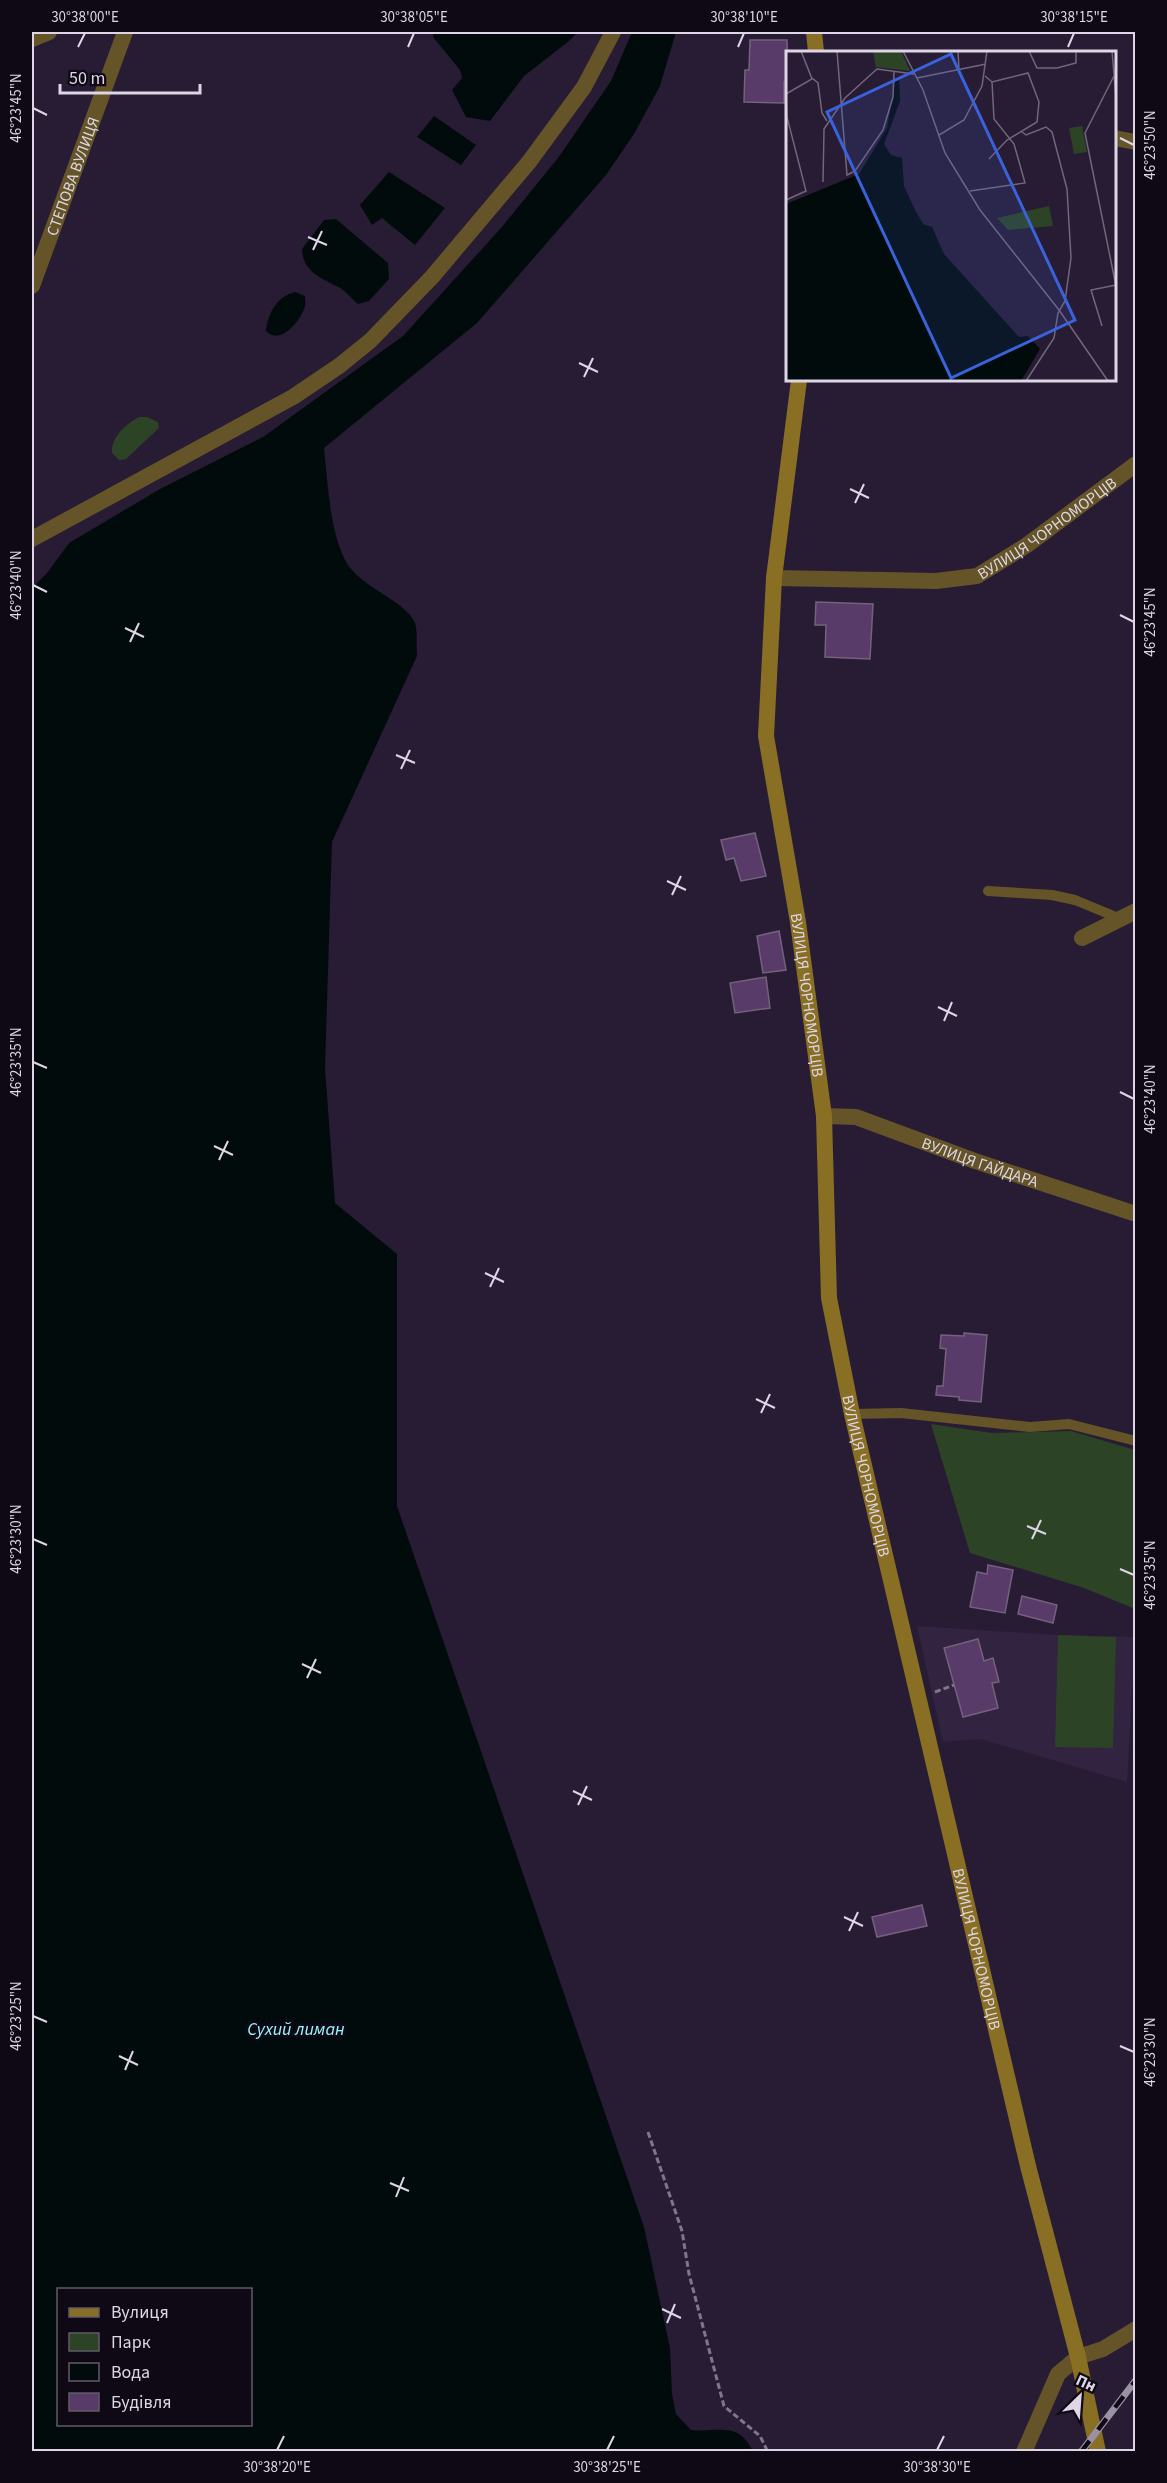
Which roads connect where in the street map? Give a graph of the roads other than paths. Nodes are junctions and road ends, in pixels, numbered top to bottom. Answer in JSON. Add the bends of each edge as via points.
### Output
{"nodes":[{"id":1,"x":49,"y":32,"type":"edge"},
{"id":2,"x":125,"y":32,"type":"edge"},
{"id":3,"x":613,"y":32,"type":"edge"},
{"id":4,"x":814,"y":32,"type":"edge"},
{"id":5,"x":32,"y":39,"type":"edge"},
{"id":6,"x":816,"y":51,"type":"edge"},
{"id":7,"x":1116,"y":138,"type":"edge"},
{"id":8,"x":1136,"y":142,"type":"edge"},
{"id":9,"x":32,"y":286,"type":"edge"},
{"id":10,"x":799,"y":381,"type":"edge"},
{"id":11,"x":1136,"y":464,"type":"edge"},
{"id":12,"x":32,"y":539,"type":"edge"},
{"id":13,"x":774,"y":578,"type":"junction"},
{"id":14,"x":988,"y":891,"type":"dead end"},
{"id":15,"x":1128,"y":915,"type":"edge"},
{"id":16,"x":1082,"y":938,"type":"dead end"},
{"id":17,"x":824,"y":1116,"type":"junction"},
{"id":18,"x":1136,"y":1214,"type":"edge"},
{"id":19,"x":852,"y":1414,"type":"junction"},
{"id":20,"x":1136,"y":1441,"type":"edge"},
{"id":21,"x":1136,"y":2329,"type":"edge"},
{"id":22,"x":1078,"y":2357,"type":"junction"},
{"id":23,"x":1024,"y":2451,"type":"edge"},
{"id":24,"x":1098,"y":2451,"type":"edge"}],
"edges":[{"from":1,"to":5,"type":"street"},
{"from":2,"to":9,"type":"street","name":"СТЕПОВА ВУЛИЦЯ"},
{"from":3,"to":12,"type":"street","via":[[584,87],[529,162],[432,277],[370,341],[293,397]]},
{"from":4,"to":6,"type":"main road"},
{"from":7,"to":8,"type":"street"},
{"from":10,"to":13,"type":"main road","name":"ВУЛИЦЯ ЧОРНОМОРЦІВ"},
{"from":11,"to":13,"type":"street","name":"ВУЛИЦЯ ЧОРНОМОРЦІВ","via":[[1027,545],[977,576],[936,581]]},
{"from":13,"to":17,"type":"main road","name":"ВУЛИЦЯ ЧОРНОМОРЦІВ","via":[[766,736],[798,922]]},
{"from":14,"to":15,"type":"lane","via":[[1052,895]]},
{"from":15,"to":16,"type":"street"},
{"from":17,"to":18,"type":"street","name":"ВУЛИЦЯ ГАЙДАРА","via":[[856,1117]]},
{"from":17,"to":19,"type":"main road","name":"ВУЛИЦЯ ЧОРНОМОРЦІВ","via":[[829,1298]]},
{"from":19,"to":20,"type":"lane","via":[[902,1413],[1030,1427],[1069,1424]]},
{"from":19,"to":22,"type":"main road","name":"ВУЛИЦЯ ЧОРНОМОРЦІВ","via":[[1028,2166]]},
{"from":21,"to":22,"type":"street","via":[[1103,2349]]},
{"from":22,"to":23,"type":"street","via":[[1058,2374]]},
{"from":22,"to":24,"type":"main road","name":"ВУЛИЦЯ ЧОРНОМОРЦІВ"}]}
